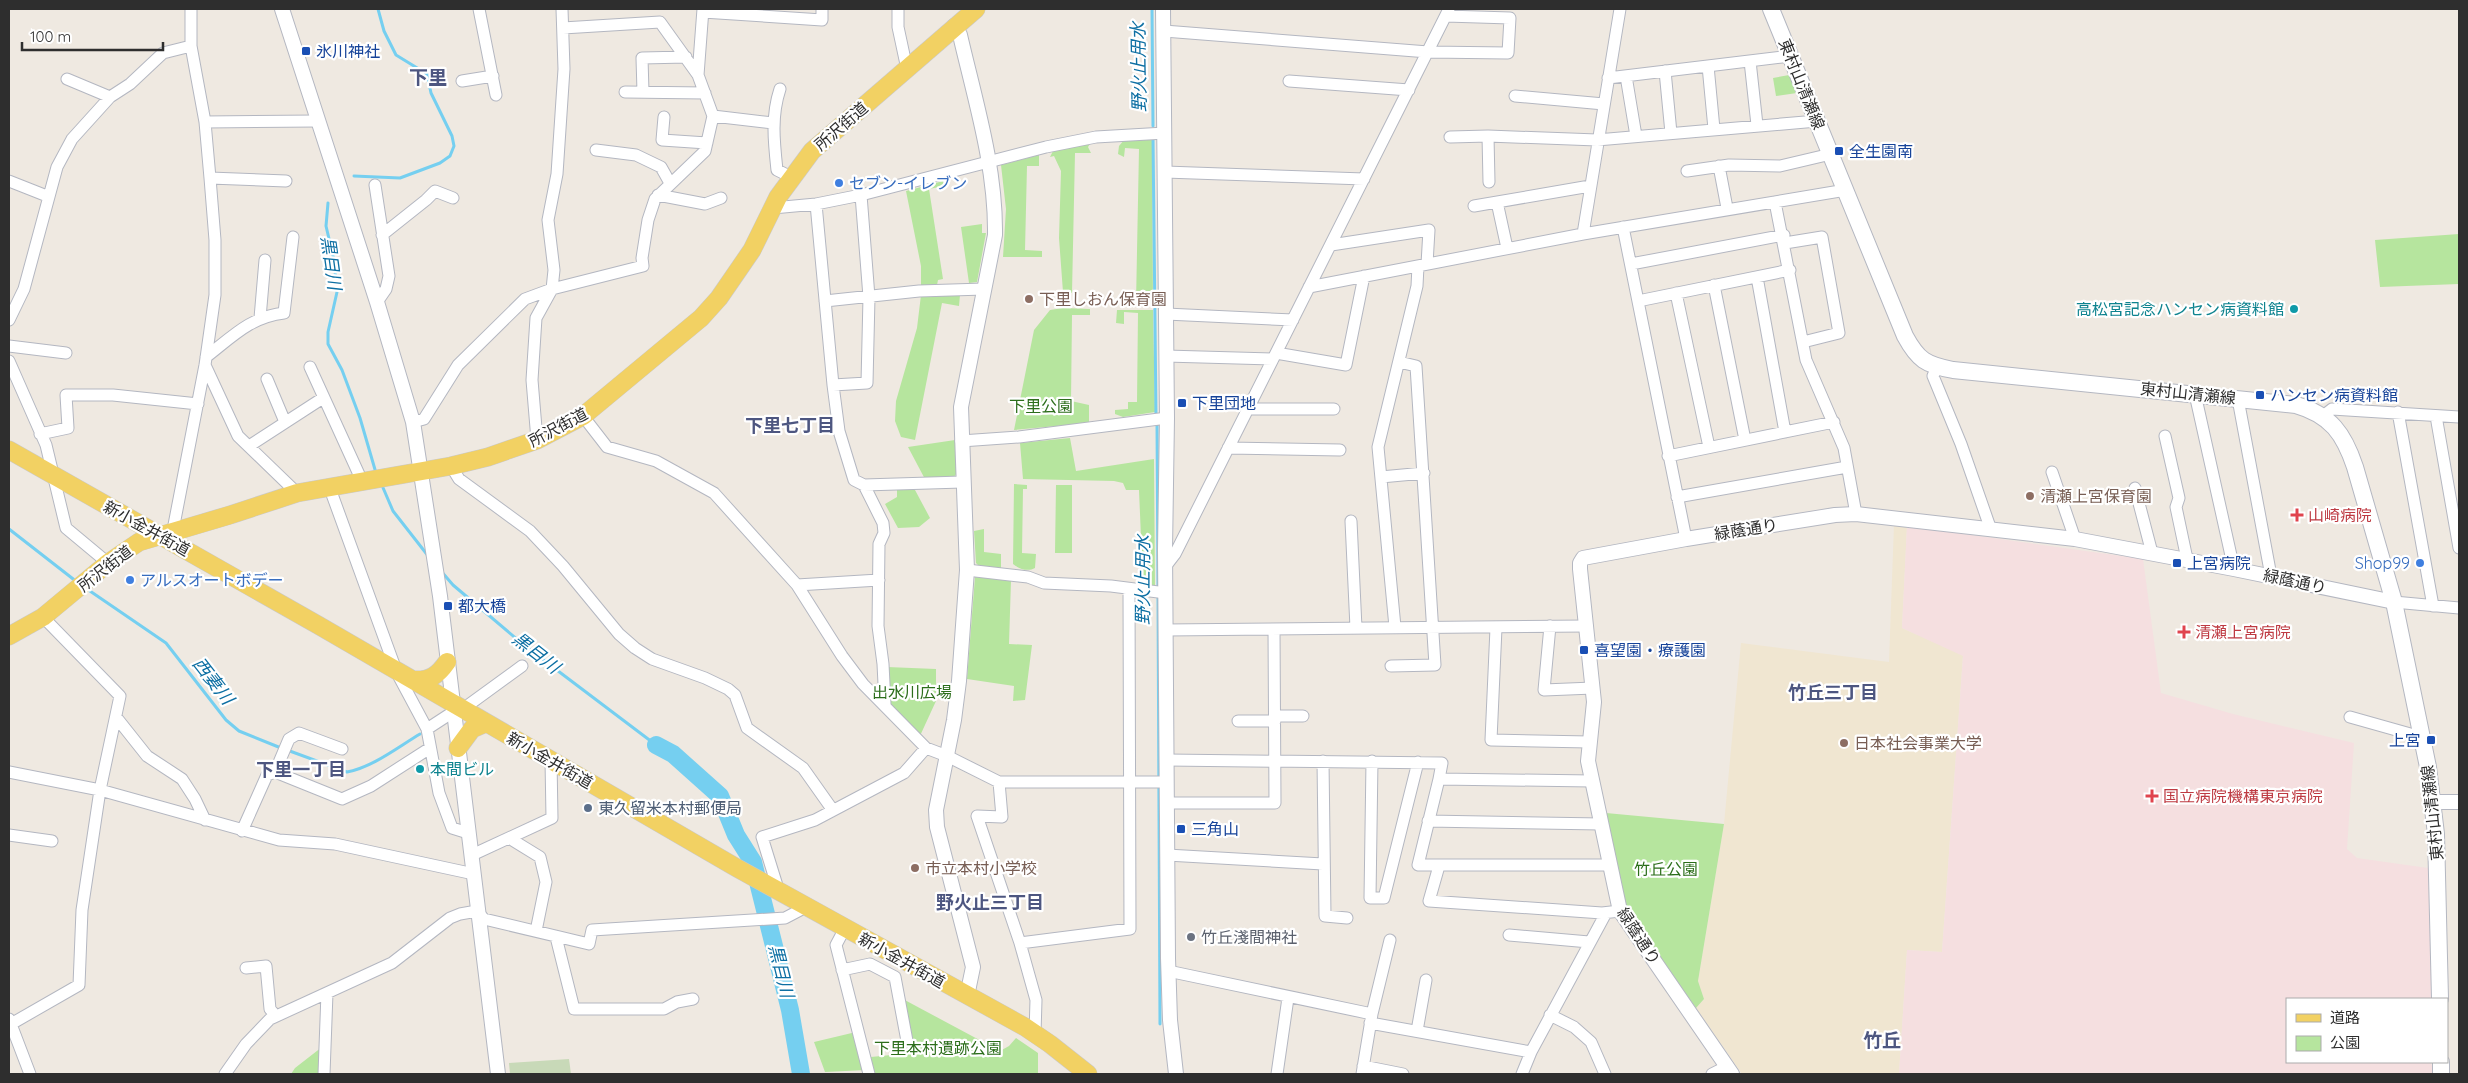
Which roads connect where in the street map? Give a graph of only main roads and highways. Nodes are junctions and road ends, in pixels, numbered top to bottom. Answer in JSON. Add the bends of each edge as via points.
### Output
{"nodes":[{"id":1,"x":976,"y":9,"type":"edge"},
{"id":2,"x":1772,"y":9,"type":"edge"},
{"id":3,"x":9,"y":450,"type":"edge"},
{"id":4,"x":166,"y":532,"type":"junction"},
{"id":5,"x":9,"y":636,"type":"edge"},
{"id":6,"x":447,"y":662,"type":"road end"},
{"id":7,"x":414,"y":680,"type":"junction"},
{"id":8,"x":486,"y":722,"type":"junction"},
{"id":9,"x":458,"y":748,"type":"road end"},
{"id":10,"x":2440,"y":998,"type":"edge"},
{"id":11,"x":1088,"y":1074,"type":"edge"}],
"edges":[{"from":1,"to":4,"type":"main road","name":"所沢街道","via":[[812,151],[791,177],[744,263],[713,305],[583,416],[537,440],[488,458],[297,493],[223,518]]},
{"from":2,"to":10,"type":"main road","name":"東村山清瀬線","via":[[1905,336],[1923,361],[1937,367],[2296,405],[2323,416],[2337,430],[2349,448],[2394,602],[2434,802]]},
{"from":3,"to":4,"type":"main road","name":"新小金井街道"},
{"from":4,"to":5,"type":"main road","name":"所沢街道","via":[[140,542],[108,563],[43,617]]},
{"from":4,"to":7,"type":"main road","name":"新小金井街道","via":[[397,673]]},
{"from":6,"to":7,"type":"main road","via":[[433,677],[425,681]]},
{"from":7,"to":8,"type":"main road","name":"新小金井街道","via":[[456,708]]},
{"from":8,"to":9,"type":"main road","via":[[472,729]]},
{"from":8,"to":11,"type":"main road","name":"新小金井街道","via":[[737,868],[1035,1034]]}]}
